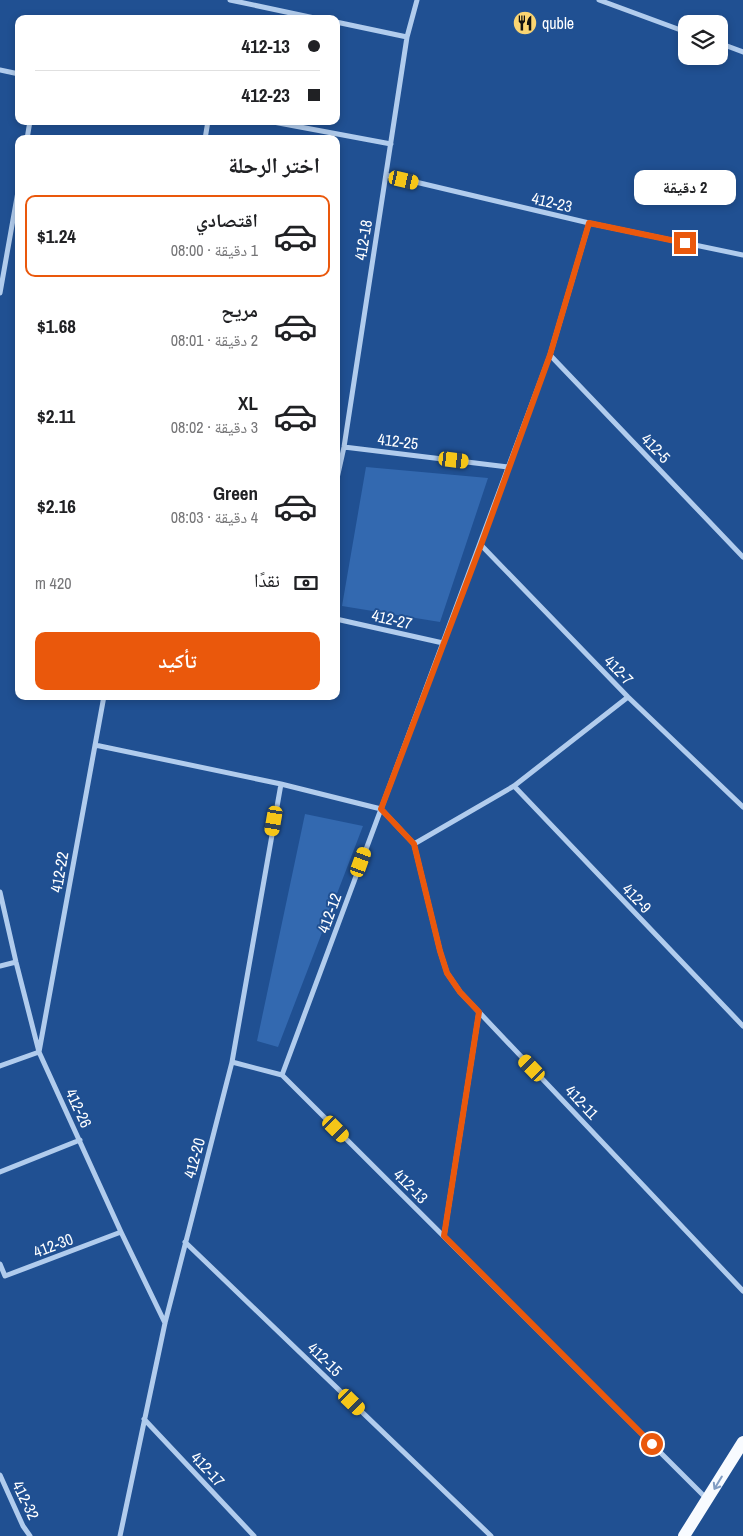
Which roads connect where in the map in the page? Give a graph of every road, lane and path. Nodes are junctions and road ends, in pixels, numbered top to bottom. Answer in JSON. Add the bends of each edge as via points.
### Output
{"nodes":[{"id":1,"x":230,"y":0,"type":"edge"},
{"id":2,"x":417,"y":0,"type":"edge"},
{"id":3,"x":600,"y":0,"type":"edge"},
{"id":4,"x":300,"y":15,"type":"edge"},
{"id":5,"x":340,"y":23,"type":"edge"},
{"id":6,"x":678,"y":29,"type":"edge"},
{"id":7,"x":407,"y":37,"type":"junction"},
{"id":8,"x":728,"y":46,"type":"edge"},
{"id":9,"x":743,"y":52,"type":"edge"},
{"id":10,"x":0,"y":70,"type":"edge"},
{"id":11,"x":15,"y":73,"type":"edge"},
{"id":12,"x":289,"y":125,"type":"edge"},
{"id":13,"x":391,"y":144,"type":"junction"},
{"id":14,"x":386,"y":175,"type":"junction"},
{"id":15,"x":15,"y":208,"type":"edge"},
{"id":16,"x":589,"y":223,"type":"junction"},
{"id":17,"x":743,"y":255,"type":"edge"},
{"id":18,"x":0,"y":256,"type":"edge"},
{"id":19,"x":6,"y":257,"type":"junction"},
{"id":20,"x":0,"y":293,"type":"edge"},
{"id":21,"x":550,"y":355,"type":"junction"},
{"id":22,"x":344,"y":447,"type":"junction"},
{"id":23,"x":340,"y":465,"type":"edge"},
{"id":24,"x":508,"y":467,"type":"junction"},
{"id":25,"x":481,"y":545,"type":"junction"},
{"id":26,"x":743,"y":557,"type":"edge"},
{"id":27,"x":340,"y":620,"type":"edge"},
{"id":28,"x":443,"y":643,"type":"junction"},
{"id":29,"x":628,"y":697,"type":"junction"},
{"id":30,"x":103,"y":700,"type":"edge"},
{"id":31,"x":95,"y":745,"type":"junction"},
{"id":32,"x":281,"y":784,"type":"junction"},
{"id":33,"x":514,"y":786,"type":"junction"},
{"id":34,"x":743,"y":808,"type":"edge"},
{"id":35,"x":381,"y":809,"type":"junction"},
{"id":36,"x":414,"y":844,"type":"junction"},
{"id":37,"x":0,"y":892,"type":"edge"},
{"id":38,"x":16,"y":962,"type":"junction"},
{"id":39,"x":0,"y":966,"type":"edge"},
{"id":40,"x":479,"y":1012,"type":"junction"},
{"id":41,"x":743,"y":1026,"type":"edge"},
{"id":42,"x":39,"y":1052,"type":"junction"},
{"id":43,"x":232,"y":1062,"type":"junction"},
{"id":44,"x":0,"y":1066,"type":"edge"},
{"id":45,"x":282,"y":1075,"type":"junction"},
{"id":46,"x":80,"y":1140,"type":"junction"},
{"id":47,"x":0,"y":1172,"type":"edge"},
{"id":48,"x":121,"y":1232,"type":"junction"},
{"id":49,"x":444,"y":1236,"type":"junction"},
{"id":50,"x":185,"y":1242,"type":"junction"},
{"id":51,"x":0,"y":1264,"type":"edge"},
{"id":52,"x":743,"y":1291,"type":"edge"},
{"id":53,"x":165,"y":1323,"type":"junction"},
{"id":54,"x":144,"y":1419,"type":"junction"},
{"id":55,"x":743,"y":1442,"type":"edge"},
{"id":56,"x":0,"y":1475,"type":"edge"},
{"id":57,"x":708,"y":1500,"type":"junction"},
{"id":58,"x":30,"y":1536,"type":"edge"},
{"id":59,"x":120,"y":1536,"type":"edge"},
{"id":60,"x":254,"y":1536,"type":"edge"},
{"id":61,"x":491,"y":1536,"type":"edge"},
{"id":62,"x":684,"y":1536,"type":"edge"}],
"edges":[{"from":1,"to":4,"type":"street"},
{"from":2,"to":7,"type":"street","name":"412-18"},
{"from":3,"to":6,"type":"street"},
{"from":5,"to":7,"type":"street"},
{"from":7,"to":13,"type":"street","name":"412-18"},
{"from":8,"to":9,"type":"street"},
{"from":10,"to":11,"type":"street"},
{"from":12,"to":13,"type":"street"},
{"from":13,"to":14,"type":"street","name":"412-18"},
{"from":14,"to":16,"type":"street","name":"412-23"},
{"from":14,"to":22,"type":"street","name":"412-18"},
{"from":15,"to":19,"type":"street"},
{"from":16,"to":17,"type":"street","name":"412-23"},
{"from":16,"to":21,"type":"street","name":"412-12"},
{"from":18,"to":19,"type":"street"},
{"from":19,"to":20,"type":"street"},
{"from":21,"to":24,"type":"street","name":"412-12"},
{"from":21,"to":26,"type":"street","name":"412-5"},
{"from":22,"to":23,"type":"street","name":"412-18"},
{"from":22,"to":24,"type":"street","name":"412-25"},
{"from":24,"to":25,"type":"street","name":"412-12"},
{"from":25,"to":28,"type":"street","name":"412-12"},
{"from":25,"to":29,"type":"street","name":"412-7"},
{"from":27,"to":28,"type":"street","name":"412-27"},
{"from":28,"to":35,"type":"street","name":"412-12"},
{"from":29,"to":33,"type":"street"},
{"from":29,"to":34,"type":"street","name":"412-7"},
{"from":30,"to":31,"type":"street","name":"412-22"},
{"from":31,"to":32,"type":"street"},
{"from":31,"to":42,"type":"street","name":"412-22"},
{"from":32,"to":35,"type":"street"},
{"from":32,"to":43,"type":"street","name":"412-20"},
{"from":33,"to":36,"type":"street"},
{"from":33,"to":41,"type":"street","name":"412-9"},
{"from":35,"to":36,"type":"street","name":"412-11"},
{"from":35,"to":45,"type":"street","name":"412-12"},
{"from":36,"to":40,"type":"street","name":"412-11","via":[[447,973]]},
{"from":37,"to":38,"type":"street","name":"412-26"},
{"from":38,"to":39,"type":"street"},
{"from":38,"to":42,"type":"street","name":"412-26"},
{"from":40,"to":49,"type":"street"},
{"from":40,"to":52,"type":"street","name":"412-11"},
{"from":42,"to":44,"type":"street"},
{"from":42,"to":46,"type":"street","name":"412-26"},
{"from":43,"to":45,"type":"street"},
{"from":43,"to":50,"type":"street","name":"412-20"},
{"from":45,"to":49,"type":"street","name":"412-13"},
{"from":46,"to":47,"type":"street"},
{"from":46,"to":48,"type":"street","name":"412-26"},
{"from":48,"to":51,"type":"street","name":"412-30","via":[[5,1276]]},
{"from":48,"to":53,"type":"street","name":"412-26"},
{"from":49,"to":57,"type":"street","name":"412-13"},
{"from":50,"to":53,"type":"street","name":"412-20"},
{"from":50,"to":61,"type":"street","name":"412-15"},
{"from":53,"to":54,"type":"street","name":"412-20"},
{"from":54,"to":59,"type":"street","name":"412-20"},
{"from":54,"to":60,"type":"street","name":"412-17"},
{"from":55,"to":57,"type":"main road","one_way":true},
{"from":56,"to":58,"type":"street","name":"412-32"},
{"from":57,"to":62,"type":"main road"}]}
